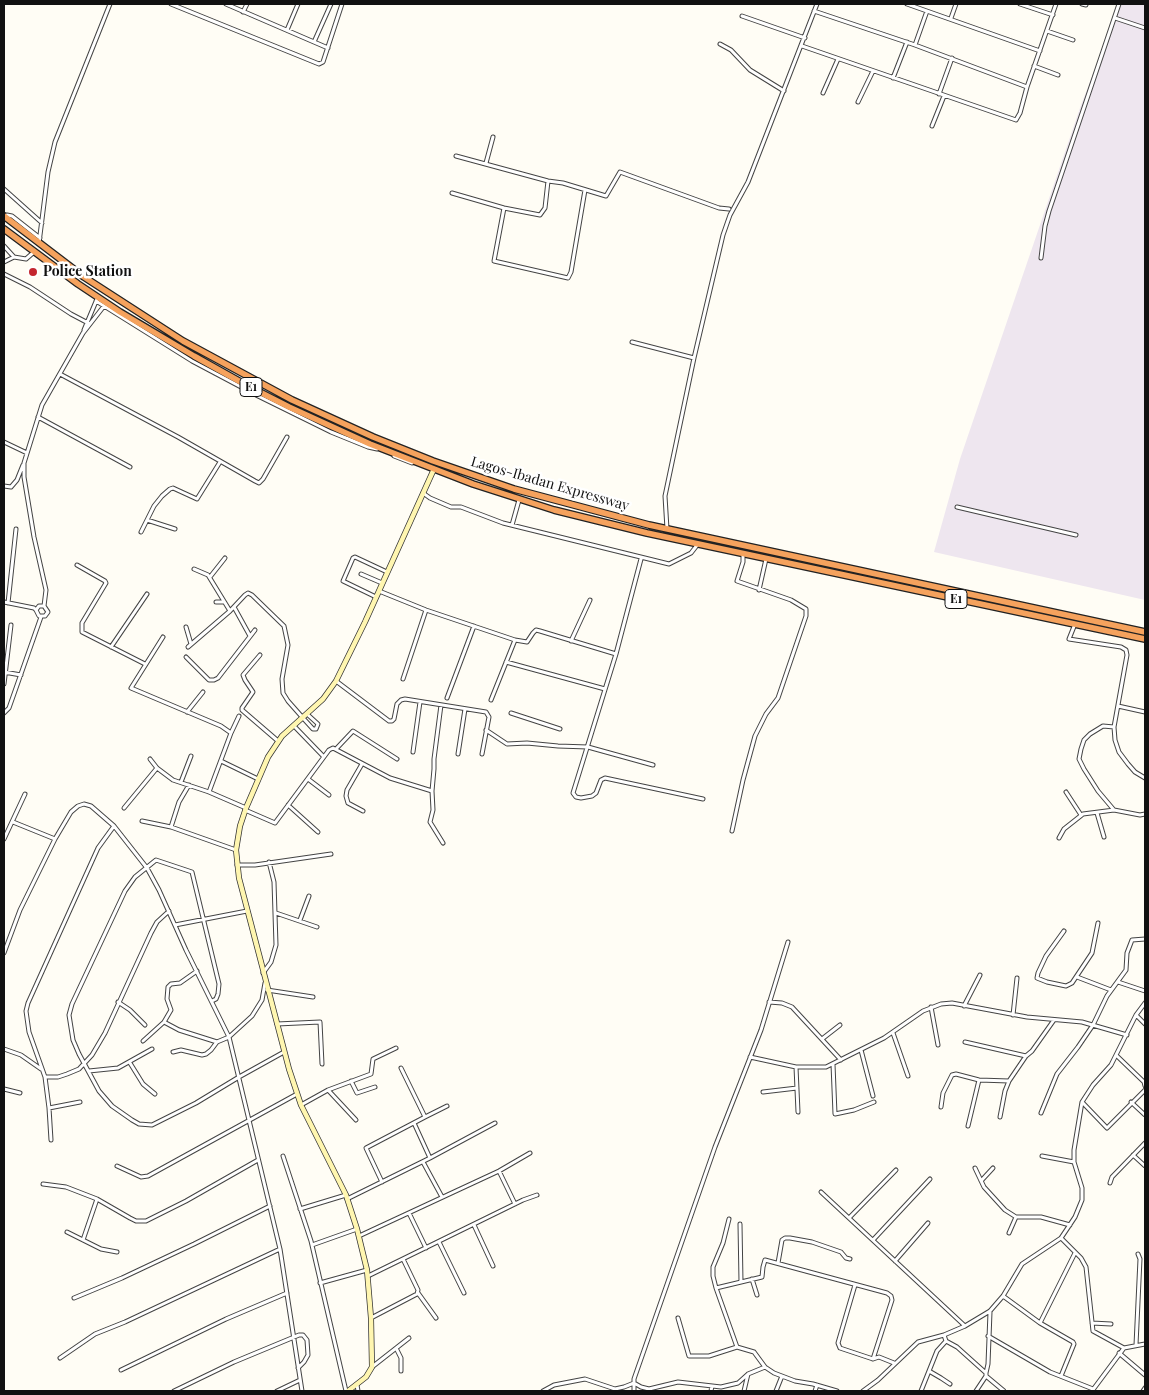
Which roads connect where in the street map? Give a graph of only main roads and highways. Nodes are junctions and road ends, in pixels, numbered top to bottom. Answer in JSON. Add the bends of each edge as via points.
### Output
{"nodes":[{"id":1,"x":6,"y":216,"type":"edge"},
{"id":2,"x":4,"y":229,"type":"edge"},
{"id":3,"x":1145,"y":632,"type":"edge"},
{"id":4,"x":1145,"y":639,"type":"edge"}],
"edges":[{"from":1,"to":3,"type":"highway","name":"Lagos-Ibadan Expressway","number":"E1","via":[[84,277],[237,371],[373,437],[433,460],[514,489],[649,525]]},
{"from":2,"to":4,"type":"highway","name":"Lagos-Ibadan Expressway","number":"E1","via":[[97,299],[194,356],[281,403],[434,470],[519,500],[647,533]]}]}
